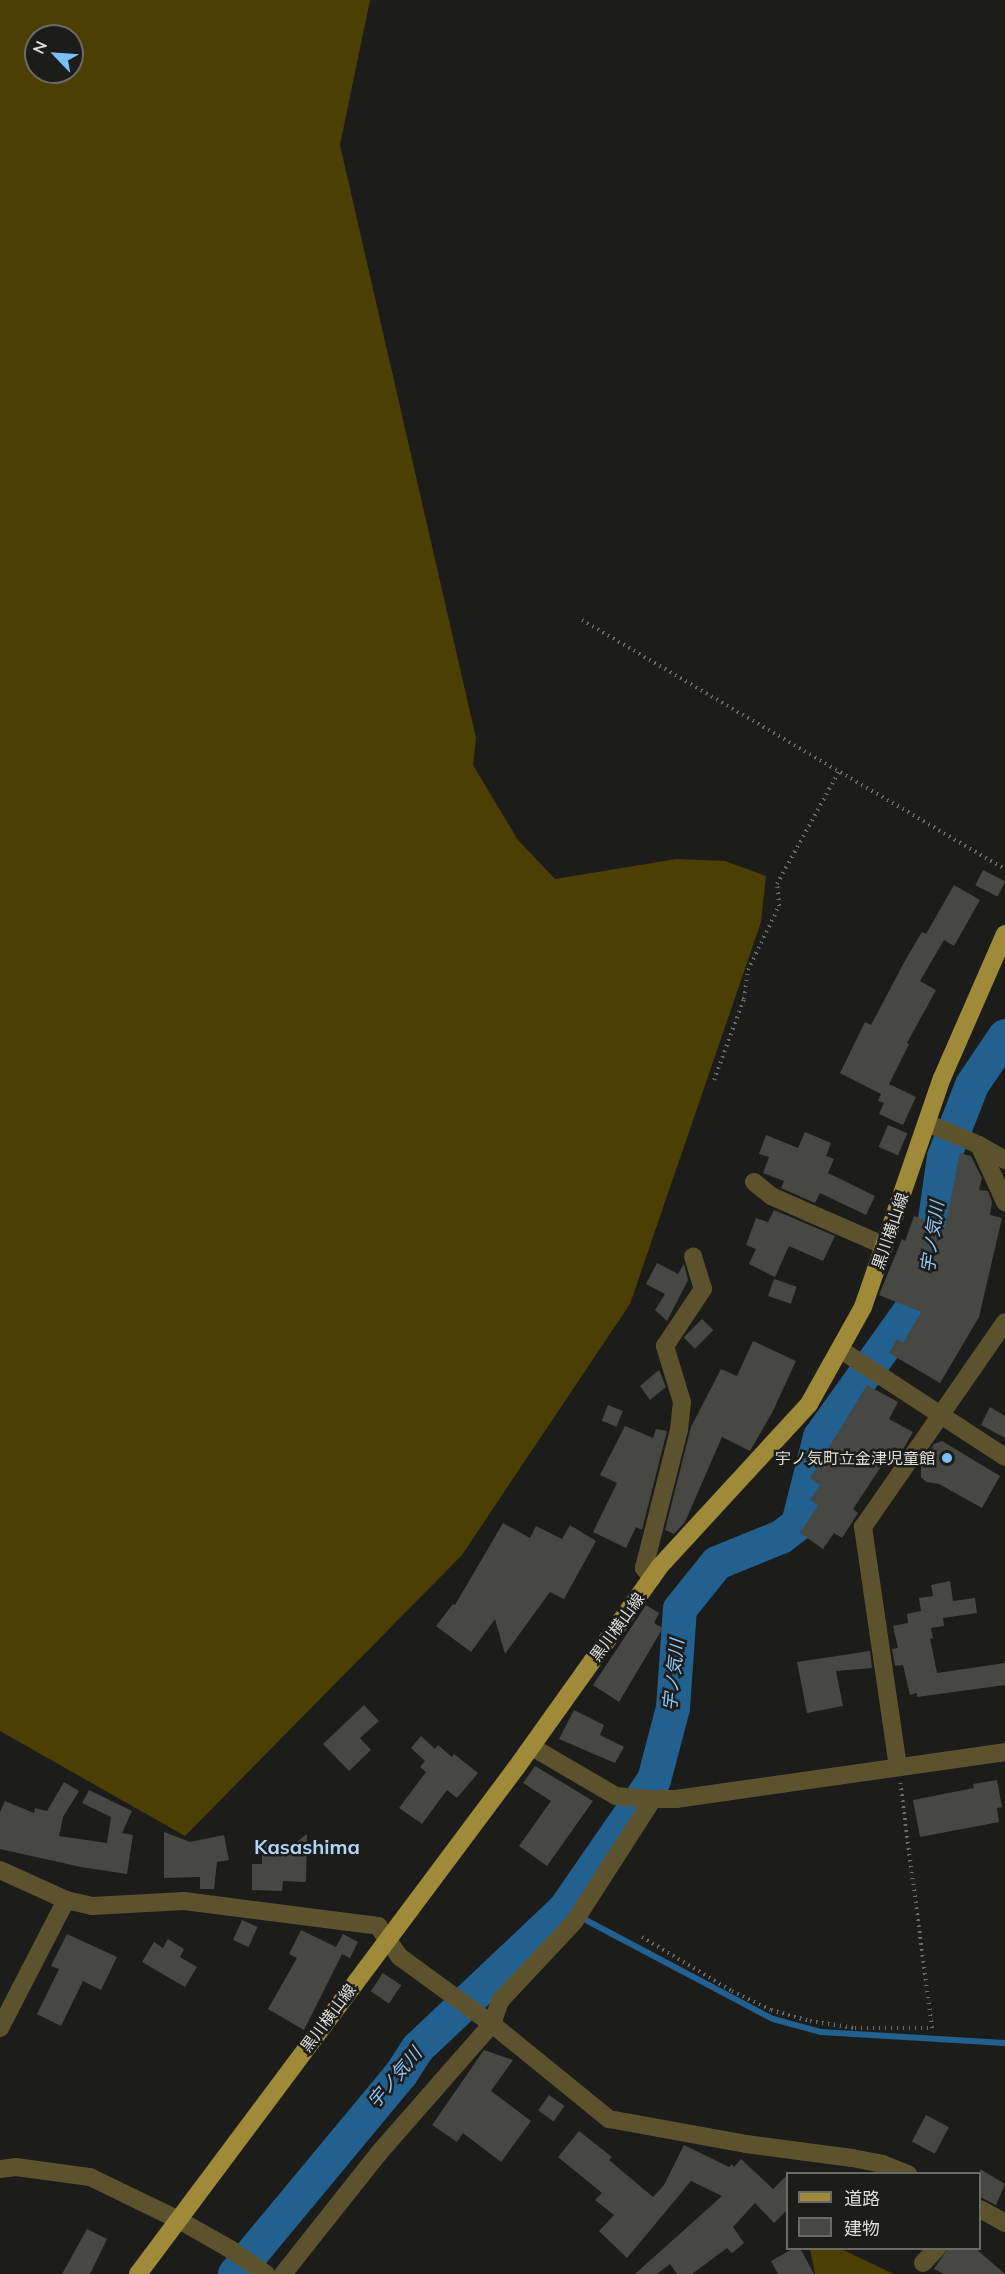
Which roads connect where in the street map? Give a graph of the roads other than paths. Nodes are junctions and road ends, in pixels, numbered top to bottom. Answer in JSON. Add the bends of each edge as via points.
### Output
{"nodes":[{"id":1,"x":1005,"y":934,"type":"edge"},
{"id":2,"x":933,"y":1126,"type":"junction"},
{"id":3,"x":979,"y":1145,"type":"junction"},
{"id":4,"x":1003,"y":1160,"type":"edge"},
{"id":5,"x":754,"y":1182,"type":"dead end"},
{"id":6,"x":1005,"y":1202,"type":"edge"},
{"id":7,"x":885,"y":1246,"type":"junction"},
{"id":8,"x":693,"y":1257,"type":"dead end"},
{"id":9,"x":1005,"y":1322,"type":"edge"},
{"id":10,"x":842,"y":1350,"type":"junction"},
{"id":11,"x":939,"y":1415,"type":"junction"},
{"id":12,"x":1005,"y":1458,"type":"edge"},
{"id":13,"x":652,"y":1578,"type":"junction"},
{"id":14,"x":532,"y":1747,"type":"junction"},
{"id":15,"x":1005,"y":1752,"type":"edge"},
{"id":16,"x":898,"y":1767,"type":"junction"},
{"id":17,"x":651,"y":1799,"type":"junction"},
{"id":18,"x":0,"y":1870,"type":"edge"},
{"id":19,"x":66,"y":1900,"type":"junction"},
{"id":20,"x":388,"y":1938,"type":"junction"},
{"id":21,"x":492,"y":2024,"type":"junction"},
{"id":22,"x":0,"y":2028,"type":"edge"},
{"id":23,"x":0,"y":2169,"type":"edge"},
{"id":24,"x":901,"y":2172,"type":"edge"},
{"id":25,"x":981,"y":2210,"type":"edge"},
{"id":26,"x":179,"y":2220,"type":"junction"},
{"id":27,"x":1005,"y":2223,"type":"edge"},
{"id":28,"x":935,"y":2250,"type":"edge"},
{"id":29,"x":924,"y":2264,"type":"dead end"},
{"id":30,"x":138,"y":2274,"type":"edge"},
{"id":31,"x":266,"y":2274,"type":"edge"},
{"id":32,"x":284,"y":2274,"type":"edge"}],
"edges":[{"from":1,"to":2,"type":"main road","name":"黒川横山線","via":[[942,1078]]},
{"from":2,"to":3,"type":"street"},
{"from":2,"to":7,"type":"main road","name":"黒川横山線"},
{"from":3,"to":4,"type":"street"},
{"from":3,"to":6,"type":"street"},
{"from":5,"to":7,"type":"street","via":[[771,1196]]},
{"from":7,"to":10,"type":"main road","name":"黒川横山線"},
{"from":8,"to":13,"type":"street","via":[[704,1289],[665,1346],[682,1402],[679,1430],[644,1568]]},
{"from":9,"to":11,"type":"street"},
{"from":10,"to":11,"type":"street"},
{"from":10,"to":13,"type":"main road","name":"黒川横山線","via":[[809,1404]]},
{"from":11,"to":12,"type":"street"},
{"from":11,"to":16,"type":"street","via":[[863,1527]]},
{"from":13,"to":14,"type":"main road","name":"黒川横山線"},
{"from":14,"to":17,"type":"street","via":[[616,1796]]},
{"from":14,"to":20,"type":"main road","name":"黒川横山線"},
{"from":15,"to":16,"type":"street"},
{"from":16,"to":17,"type":"street","via":[[676,1799]]},
{"from":17,"to":21,"type":"street","via":[[577,1916],[501,2001]]},
{"from":18,"to":19,"type":"street"},
{"from":19,"to":20,"type":"street","via":[[92,1906],[184,1901],[378,1926]]},
{"from":19,"to":22,"type":"street"},
{"from":20,"to":21,"type":"street","via":[[400,1957]]},
{"from":20,"to":26,"type":"main road","name":"黒川横山線"},
{"from":21,"to":24,"type":"street","via":[[609,2119],[852,2158]]},
{"from":21,"to":32,"type":"street","via":[[378,2154]]},
{"from":23,"to":26,"type":"street","via":[[16,2167],[90,2176]]},
{"from":25,"to":27,"type":"street"},
{"from":26,"to":30,"type":"main road","name":"黒川横山線"},
{"from":26,"to":31,"type":"street","via":[[230,2248]]},
{"from":28,"to":29,"type":"street"}]}
